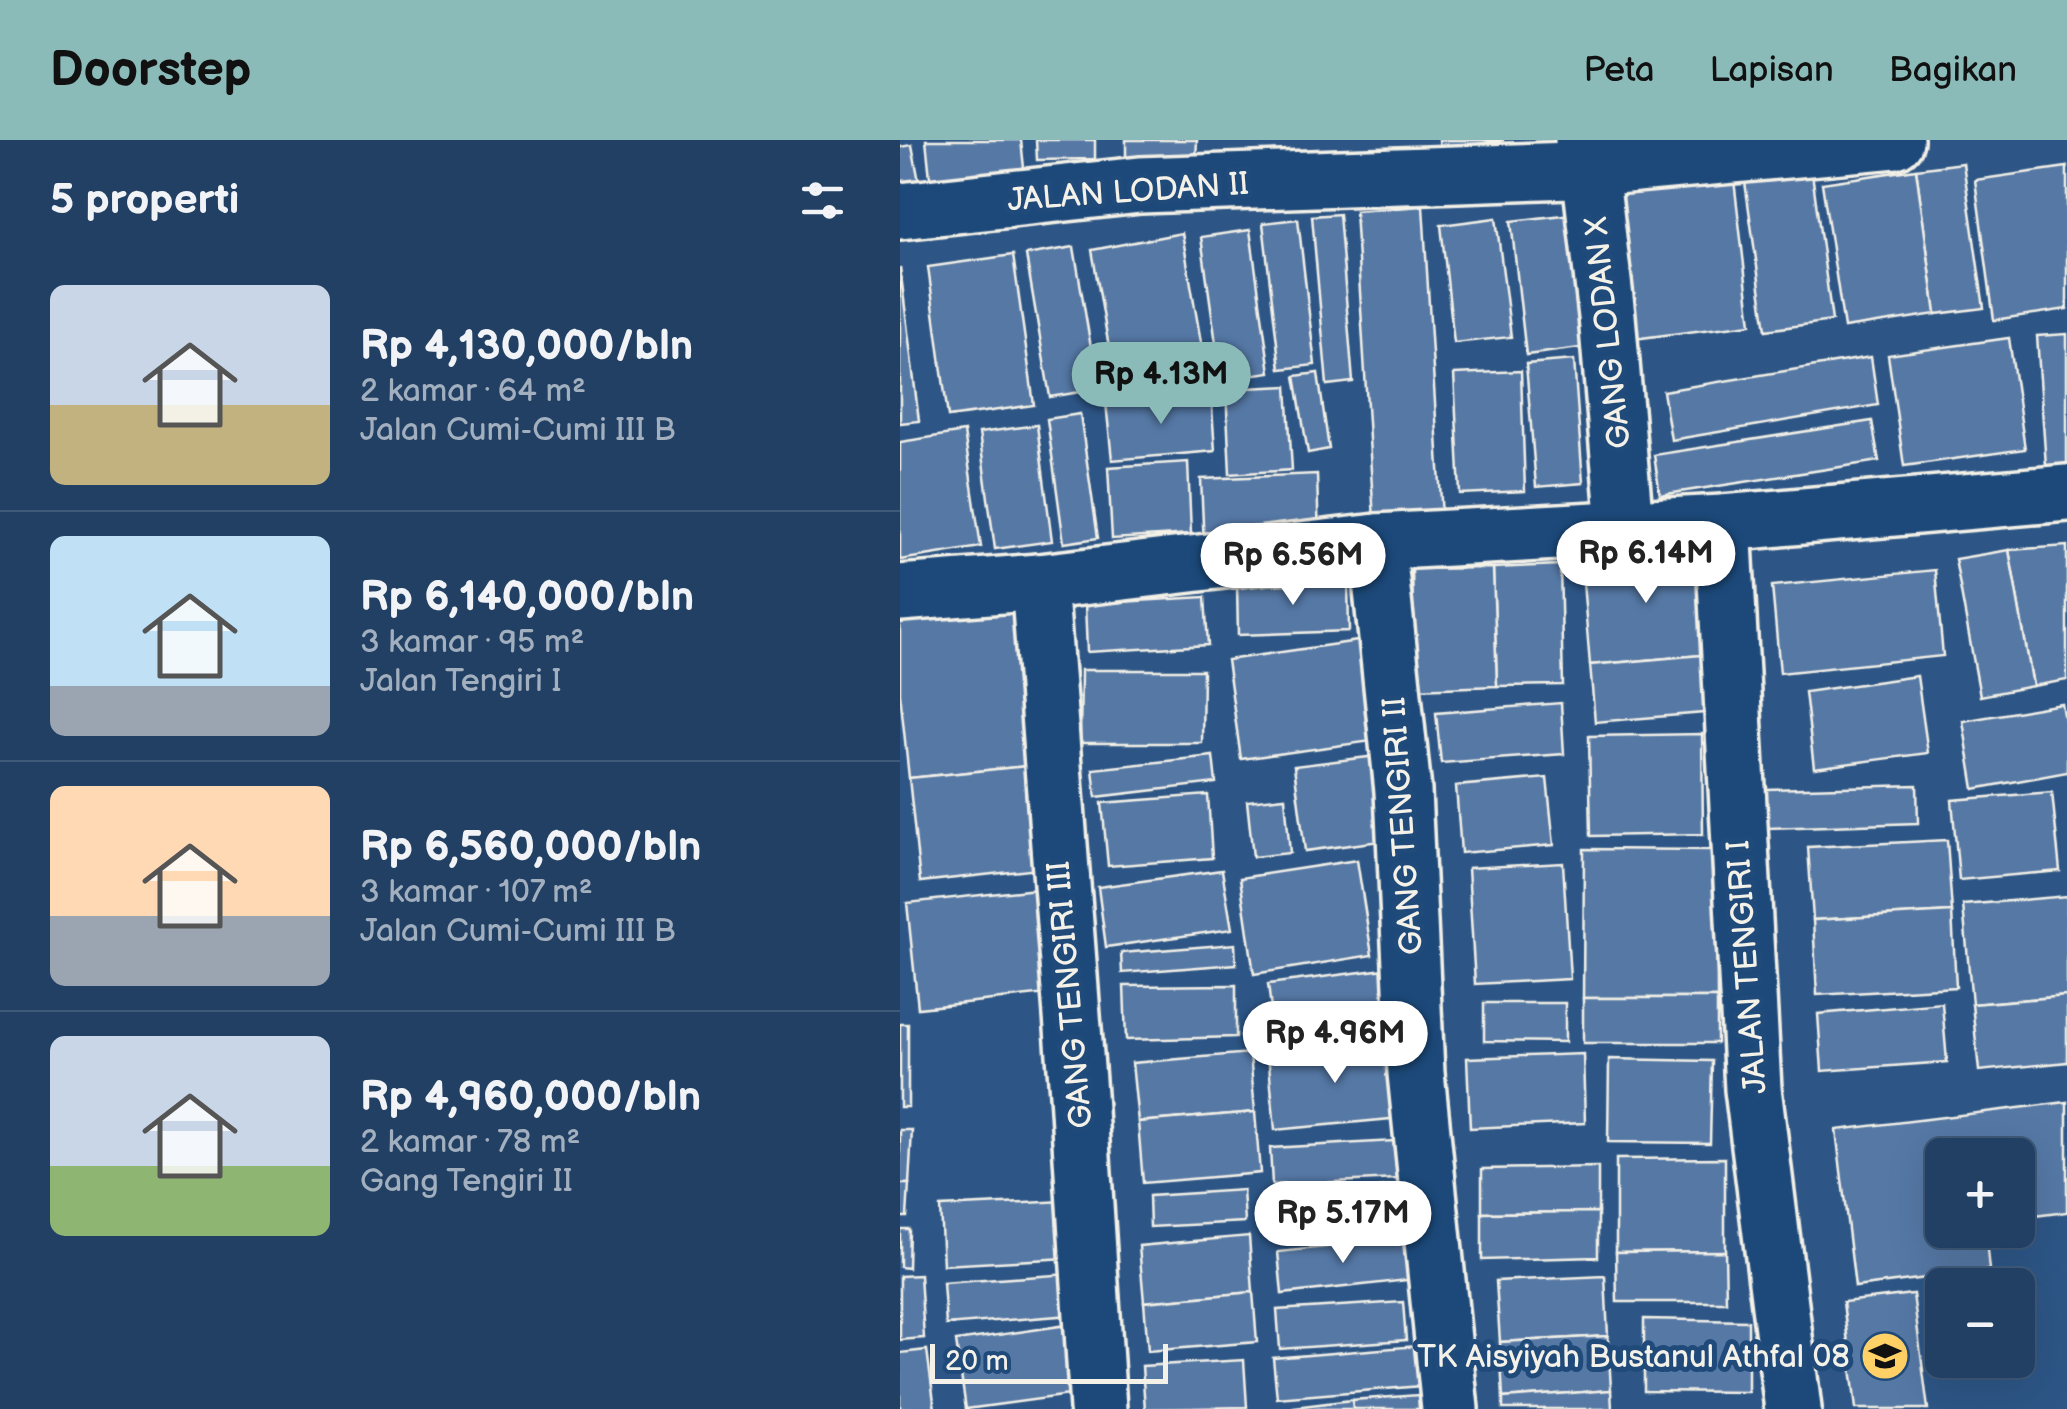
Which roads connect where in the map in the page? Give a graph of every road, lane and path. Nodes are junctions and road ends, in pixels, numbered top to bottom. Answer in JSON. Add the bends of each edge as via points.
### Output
{"nodes":[{"id":1,"x":1896,"y":140,"type":"edge"},
{"id":2,"x":1587,"y":154,"type":"edge"},
{"id":3,"x":1262,"y":160,"type":"edge"},
{"id":4,"x":900,"y":211,"type":"edge"},
{"id":5,"x":2067,"y":493,"type":"edge"},
{"id":6,"x":1722,"y":523,"type":"junction"},
{"id":7,"x":1625,"y":526,"type":"junction"},
{"id":8,"x":1378,"y":542,"type":"junction"},
{"id":9,"x":1039,"y":582,"type":"junction"},
{"id":10,"x":900,"y":593,"type":"edge"},
{"id":11,"x":1098,"y":1409,"type":"edge"},
{"id":12,"x":1450,"y":1409,"type":"edge"},
{"id":13,"x":1794,"y":1409,"type":"edge"}],
"edges":[{"from":1,"to":2,"type":"street","name":"JALAN LODAN II"},
{"from":2,"to":3,"type":"street","name":"JALAN LODAN II"},
{"from":2,"to":7,"type":"street","name":"GANG LODAN X"},
{"from":3,"to":4,"type":"street","name":"JALAN LODAN II","via":[[1140,185]]},
{"from":5,"to":6,"type":"street"},
{"from":6,"to":7,"type":"street"},
{"from":6,"to":13,"type":"street","name":"JALAN TENGIRI I","via":[[1753,1090]]},
{"from":7,"to":8,"type":"street"},
{"from":8,"to":9,"type":"street"},
{"from":8,"to":12,"type":"street","name":"GANG TENGIRI II","via":[[1404,791],[1416,1072]]},
{"from":9,"to":10,"type":"street"},
{"from":9,"to":11,"type":"street","name":"GANG TENGIRI III"}]}
